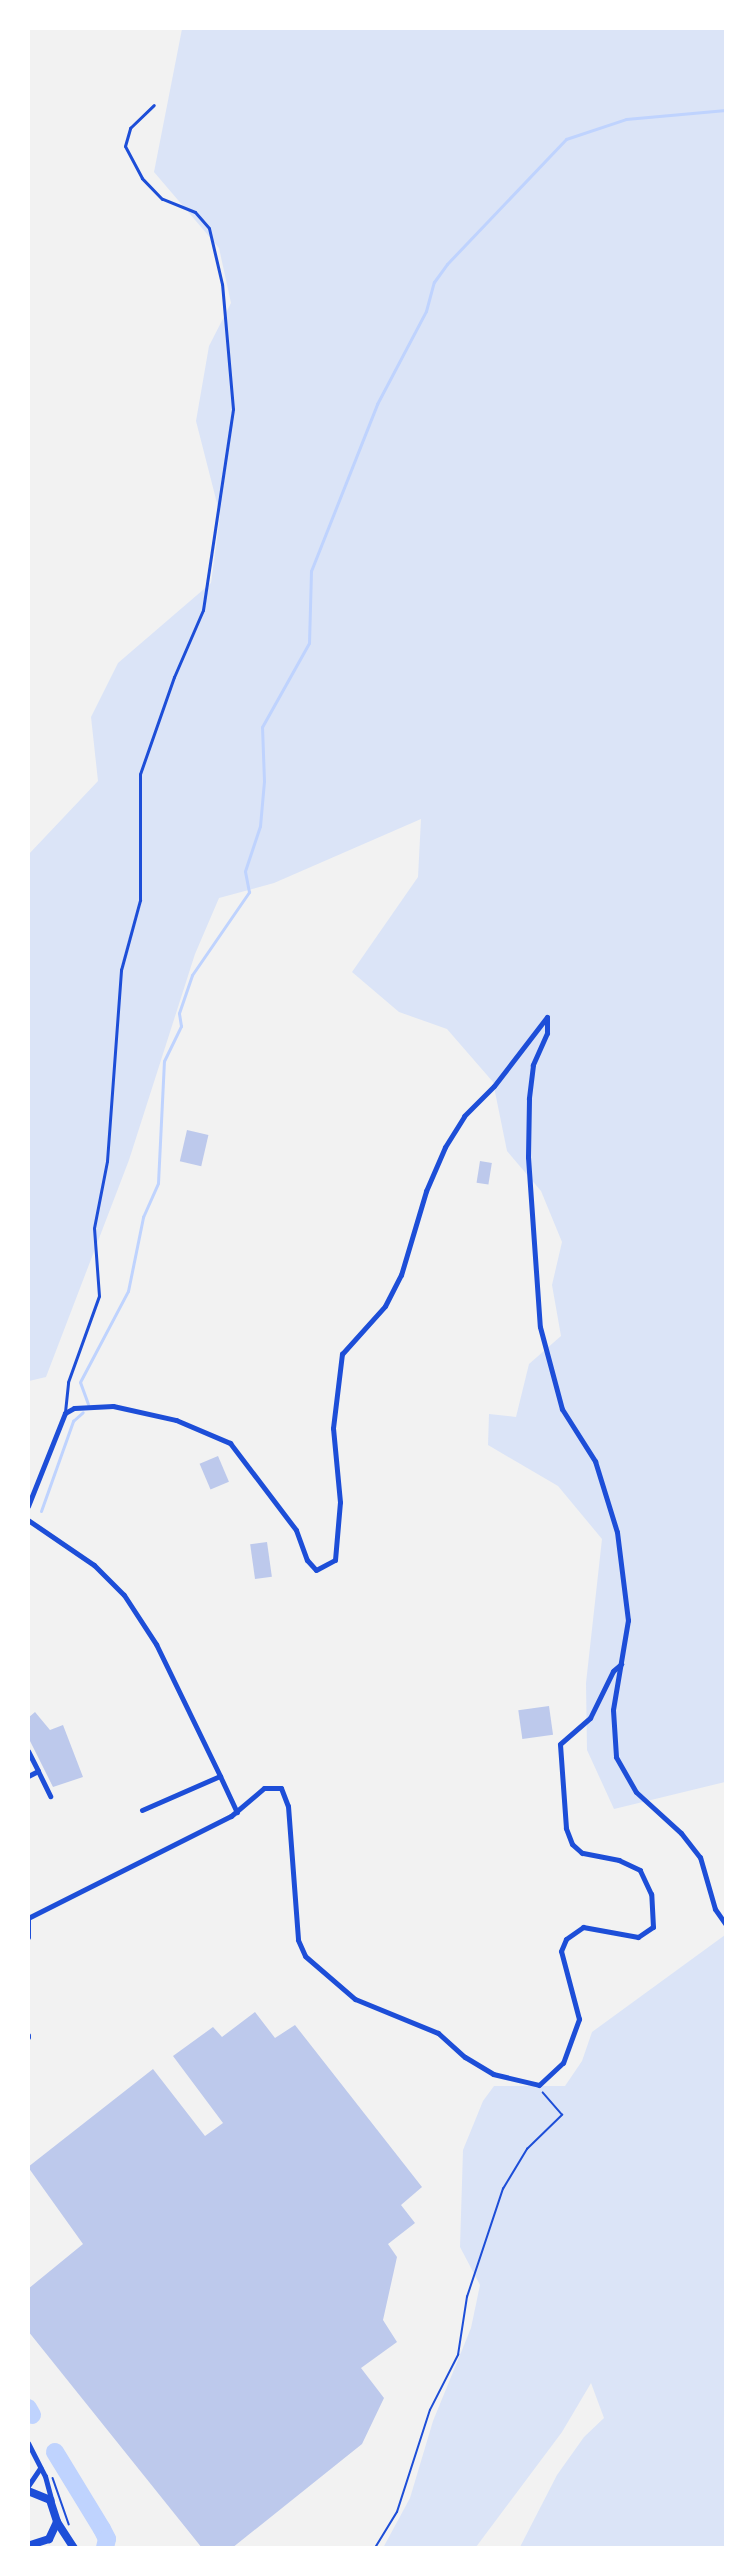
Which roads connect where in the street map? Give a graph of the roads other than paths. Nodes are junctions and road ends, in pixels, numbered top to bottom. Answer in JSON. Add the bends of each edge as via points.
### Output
{"nodes":[{"id":1,"x":154,"y":105,"type":"dead end"},
{"id":2,"x":65,"y":1413,"type":"junction"},
{"id":3,"x":28,"y":1506,"type":"edge"},
{"id":4,"x":28,"y":1520,"type":"edge"},
{"id":5,"x":621,"y":1664,"type":"junction"},
{"id":6,"x":28,"y":1751,"type":"edge"},
{"id":7,"x":38,"y":1771,"type":"junction"},
{"id":8,"x":28,"y":1776,"type":"edge"},
{"id":9,"x":220,"y":1776,"type":"junction"},
{"id":10,"x":50,"y":1796,"type":"dead end"},
{"id":11,"x":142,"y":1810,"type":"dead end"},
{"id":12,"x":237,"y":1812,"type":"junction"},
{"id":13,"x":28,"y":1919,"type":"edge"},
{"id":14,"x":726,"y":1925,"type":"edge"},
{"id":15,"x":28,"y":1937,"type":"edge"},
{"id":16,"x":28,"y":2443,"type":"edge"},
{"id":17,"x":40,"y":2468,"type":"junction"},
{"id":18,"x":28,"y":2486,"type":"edge"},
{"id":19,"x":28,"y":2491,"type":"edge"},
{"id":20,"x":52,"y":2503,"type":"junction"},
{"id":21,"x":57,"y":2522,"type":"junction"},
{"id":22,"x":42,"y":2544,"type":"junction"},
{"id":23,"x":28,"y":2546,"type":"edge"},
{"id":24,"x":51,"y":2547,"type":"edge"},
{"id":25,"x":74,"y":2547,"type":"edge"}],
"edges":[{"from":1,"to":2,"type":"lane","via":[[130,128],[125,146],[142,178],[162,199],[195,212],[209,228],[222,284],[233,409],[203,610],[174,677],[140,774],[140,900],[121,970],[106,1161],[94,1228],[99,1296],[68,1382]]},
{"from":2,"to":3,"type":"street"},
{"from":2,"to":5,"type":"street","via":[[74,1408],[113,1406],[176,1420],[230,1443],[296,1530],[307,1560],[316,1570],[335,1560],[340,1510],[333,1428],[342,1354],[385,1306],[401,1275],[426,1191],[445,1147],[464,1116],[494,1086],[546,1017],[547,1032],[530,1078],[529,1110],[540,1327],[562,1408],[595,1461],[611,1505],[627,1611]]},
{"from":4,"to":9,"type":"street","via":[[94,1565],[124,1595],[156,1644]]},
{"from":5,"to":12,"type":"street","via":[[613,1671],[590,1719],[560,1744],[566,1828],[568,1837],[582,1853],[619,1860],[640,1870],[651,1894],[653,1927],[638,1937],[583,1927],[566,1939],[561,1951],[578,2006],[577,2033],[554,2073],[533,2087],[482,2068],[431,2029],[355,1999],[305,1956],[298,1940],[286,1793],[281,1788],[264,1788]]},
{"from":5,"to":14,"type":"street","via":[[612,1726],[616,1757],[636,1792],[685,1837],[700,1857],[715,1909]]},
{"from":6,"to":7,"type":"street"},
{"from":7,"to":8,"type":"street"},
{"from":7,"to":10,"type":"street"},
{"from":9,"to":11,"type":"street"},
{"from":9,"to":12,"type":"street"},
{"from":12,"to":13,"type":"street"},
{"from":13,"to":15,"type":"street"},
{"from":16,"to":17,"type":"street"},
{"from":17,"to":18,"type":"street"},
{"from":17,"to":20,"type":"street"},
{"from":19,"to":20,"type":"main road","via":[[41,2493]]},
{"from":20,"to":21,"type":"main road"},
{"from":21,"to":22,"type":"main road","via":[[55,2531]]},
{"from":21,"to":25,"type":"main road"},
{"from":22,"to":23,"type":"main road"},
{"from":22,"to":24,"type":"main road"}]}
